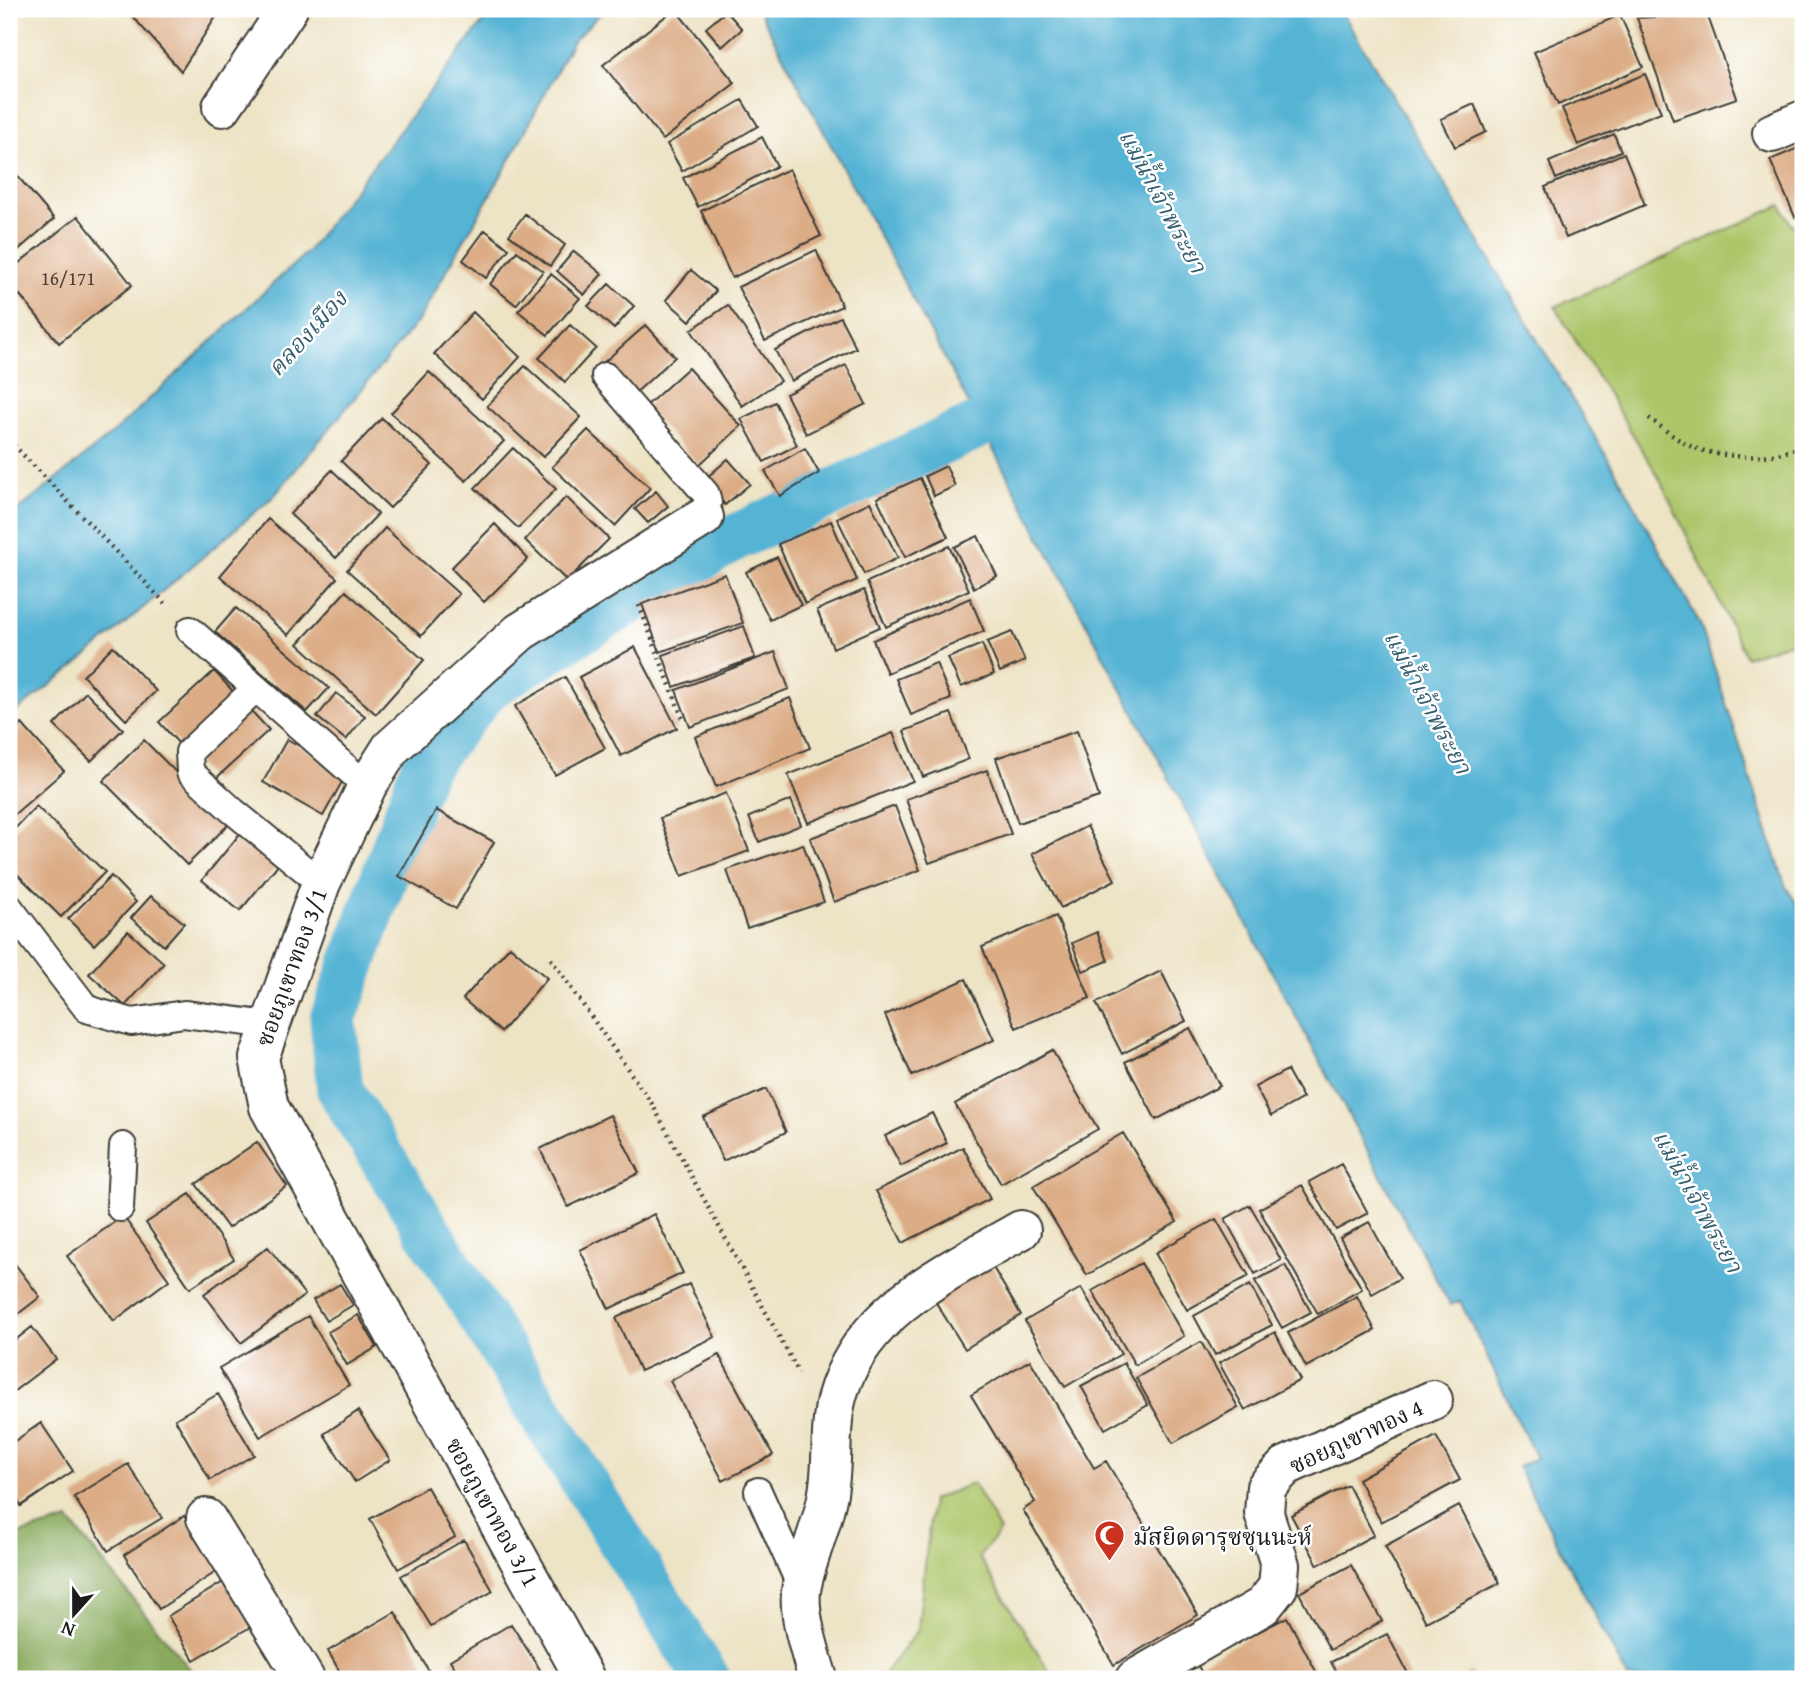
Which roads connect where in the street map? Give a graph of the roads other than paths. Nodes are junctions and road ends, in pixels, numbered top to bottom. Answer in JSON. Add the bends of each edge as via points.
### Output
{"nodes":[{"id":1,"x":288,"y":9,"type":"edge"},
{"id":2,"x":222,"y":107,"type":"dead end"},
{"id":3,"x":605,"y":376,"type":"dead end"},
{"id":4,"x":704,"y":517,"type":"joint"},
{"id":5,"x":190,"y":630,"type":"road end"},
{"id":6,"x":256,"y":688,"type":"junction"},
{"id":7,"x":367,"y":786,"type":"junction"},
{"id":8,"x":321,"y":883,"type":"junction"},
{"id":9,"x":9,"y":907,"type":"edge"},
{"id":10,"x":270,"y":1026,"type":"junction"},
{"id":11,"x":123,"y":1146,"type":"dead end"},
{"id":12,"x":120,"y":1208,"type":"dead end"},
{"id":13,"x":1021,"y":1230,"type":"dead end"},
{"id":14,"x":1433,"y":1400,"type":"dead end"},
{"id":15,"x":758,"y":1491,"type":"dead end"},
{"id":16,"x":206,"y":1518,"type":"dead end"},
{"id":17,"x":801,"y":1587,"type":"junction"},
{"id":18,"x":305,"y":1679,"type":"edge"},
{"id":19,"x":585,"y":1679,"type":"edge"},
{"id":20,"x":818,"y":1679,"type":"edge"},
{"id":21,"x":1135,"y":1679,"type":"edge"}],
"edges":[{"from":1,"to":2,"type":"street"},
{"from":3,"to":4,"type":"lane","via":[[706,494]]},
{"from":4,"to":7,"type":"street","name":"ซอยภูเขาทอง 3/1","via":[[520,632],[391,748]]},
{"from":5,"to":6,"type":"lane"},
{"from":6,"to":7,"type":"lane"},
{"from":6,"to":8,"type":"lane","via":[[189,752],[190,772]]},
{"from":7,"to":8,"type":"street","name":"ซอยภูเขาทอง 3/1"},
{"from":8,"to":10,"type":"street","name":"ซอยภูเขาทอง 3/1"},
{"from":9,"to":10,"type":"lane","via":[[87,1009],[132,1022],[184,1014]]},
{"from":10,"to":19,"type":"street","name":"ซอยภูเขาทอง 3/1","via":[[259,1058],[269,1107]]},
{"from":11,"to":12,"type":"lane"},
{"from":13,"to":17,"type":"street","via":[[909,1295],[860,1349],[840,1387],[831,1428],[828,1494]]},
{"from":14,"to":21,"type":"street","name":"ซอยภูเขาทอง 4","via":[[1286,1466],[1266,1487],[1264,1513],[1280,1565],[1278,1587],[1263,1606]]},
{"from":15,"to":17,"type":"lane"},
{"from":16,"to":18,"type":"street"},
{"from":17,"to":20,"type":"street","via":[[804,1628]]}]}
